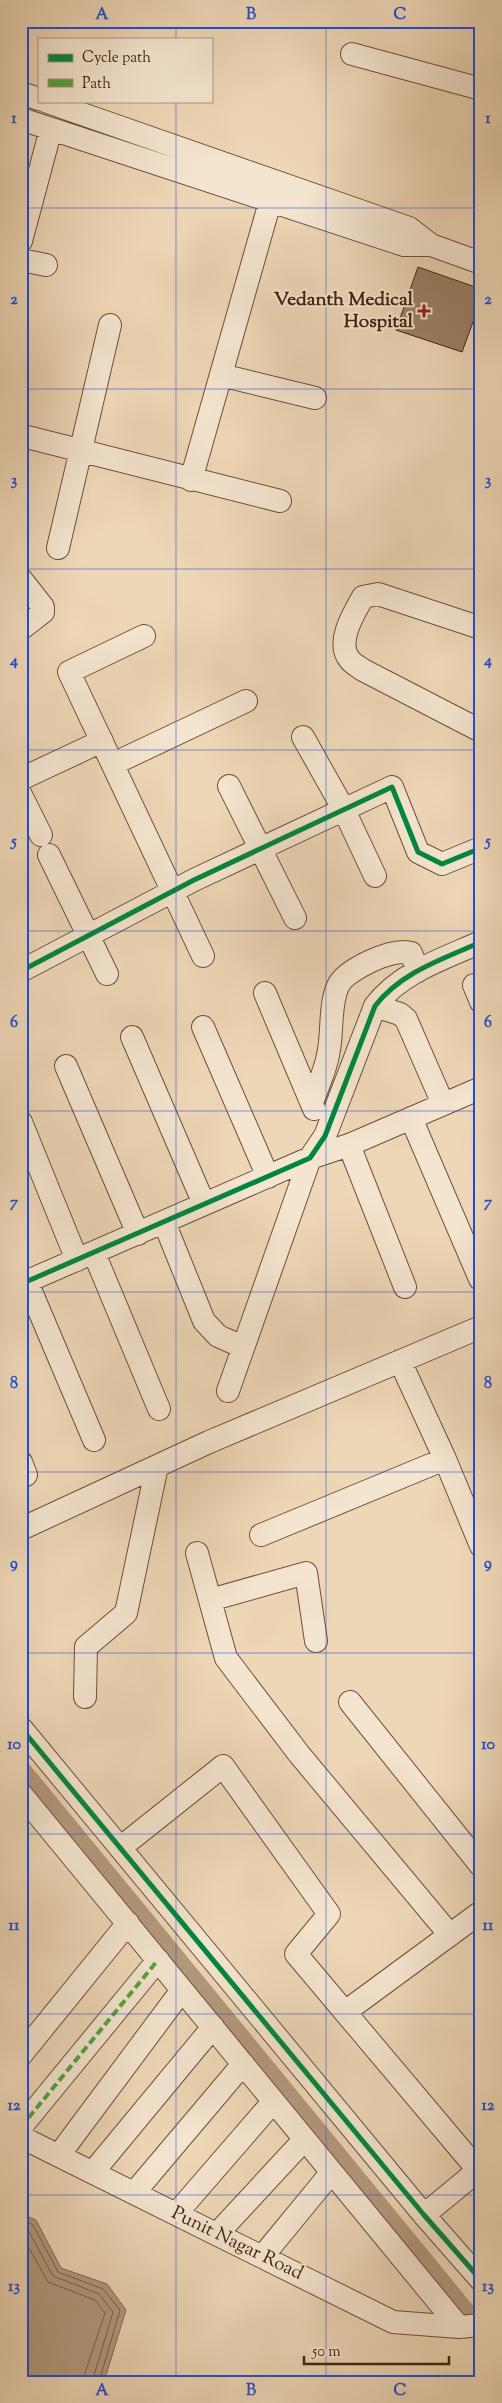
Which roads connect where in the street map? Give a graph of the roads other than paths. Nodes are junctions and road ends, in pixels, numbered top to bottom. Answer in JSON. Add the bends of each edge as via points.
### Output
{"nodes":[{"id":1,"x":352,"y":54,"type":"dead end"},
{"id":2,"x":481,"y":89,"type":"edge"},
{"id":3,"x":21,"y":93,"type":"edge"},
{"id":4,"x":38,"y":99,"type":"edge"},
{"id":5,"x":48,"y":102,"type":"edge"},
{"id":6,"x":21,"y":119,"type":"edge"},
{"id":7,"x":51,"y":128,"type":"junction"},
{"id":8,"x":270,"y":202,"type":"junction"},
{"id":9,"x":21,"y":241,"type":"edge"},
{"id":10,"x":431,"y":245,"type":"junction"},
{"id":11,"x":21,"y":260,"type":"edge"},
{"id":12,"x":481,"y":263,"type":"edge"},
{"id":13,"x":46,"y":265,"type":"dead end"},
{"id":14,"x":110,"y":325,"type":"dead end"},
{"id":15,"x":221,"y":375,"type":"junction"},
{"id":16,"x":315,"y":398,"type":"dead end"},
{"id":17,"x":27,"y":438,"type":"dead end"},
{"id":18,"x":81,"y":450,"type":"junction"},
{"id":19,"x":192,"y":480,"type":"junction"},
{"id":20,"x":280,"y":500,"type":"dead end"},
{"id":21,"x":58,"y":548,"type":"dead end"},
{"id":22,"x":21,"y":579,"type":"edge"},
{"id":23,"x":481,"y":628,"type":"edge"},
{"id":24,"x":21,"y":629,"type":"edge"},
{"id":25,"x":144,"y":636,"type":"dead end"},
{"id":26,"x":246,"y":701,"type":"dead end"},
{"id":27,"x":481,"y":731,"type":"edge"},
{"id":28,"x":303,"y":737,"type":"dead end"},
{"id":29,"x":102,"y":741,"type":"junction"},
{"id":30,"x":113,"y":764,"type":"junction"},
{"id":31,"x":21,"y":779,"type":"edge"},
{"id":32,"x":229,"y":786,"type":"dead end"},
{"id":33,"x":21,"y":795,"type":"edge"},
{"id":34,"x":344,"y":810,"type":"junction"},
{"id":35,"x":481,"y":848,"type":"edge"},
{"id":36,"x":261,"y":849,"type":"junction"},
{"id":37,"x":375,"y":876,"type":"dead end"},
{"id":38,"x":173,"y":891,"type":"junction"},
{"id":39,"x":295,"y":918,"type":"dead end"},
{"id":40,"x":88,"y":936,"type":"junction"},
{"id":41,"x":481,"y":942,"type":"edge"},
{"id":42,"x":203,"y":956,"type":"dead end"},
{"id":43,"x":21,"y":971,"type":"edge"},
{"id":44,"x":418,"y":971,"type":"junction"},
{"id":45,"x":107,"y":974,"type":"dead end"},
{"id":46,"x":265,"y":993,"type":"dead end"},
{"id":47,"x":376,"y":1006,"type":"junction"},
{"id":48,"x":203,"y":1027,"type":"dead end"},
{"id":49,"x":132,"y":1037,"type":"dead end"},
{"id":50,"x":66,"y":1066,"type":"dead end"},
{"id":51,"x":480,"y":1089,"type":"edge"},
{"id":52,"x":312,"y":1103,"type":"junction"},
{"id":53,"x":444,"y":1104,"type":"junction"},
{"id":54,"x":411,"y":1118,"type":"junction"},
{"id":55,"x":21,"y":1122,"type":"edge"},
{"id":56,"x":325,"y":1136,"type":"junction"},
{"id":57,"x":349,"y":1145,"type":"junction"},
{"id":58,"x":310,"y":1158,"type":"junction"},
{"id":59,"x":268,"y":1177,"type":"junction"},
{"id":60,"x":204,"y":1204,"type":"junction"},
{"id":61,"x":164,"y":1222,"type":"junction"},
{"id":62,"x":138,"y":1234,"type":"junction"},
{"id":63,"x":85,"y":1257,"type":"junction"},
{"id":64,"x":480,"y":1279,"type":"edge"},
{"id":65,"x":24,"y":1283,"type":"edge"},
{"id":66,"x":405,"y":1287,"type":"dead end"},
{"id":67,"x":481,"y":1327,"type":"edge"},
{"id":68,"x":243,"y":1347,"type":"junction"},
{"id":69,"x":400,"y":1361,"type":"junction"},
{"id":70,"x":228,"y":1390,"type":"dead end"},
{"id":71,"x":159,"y":1409,"type":"dead end"},
{"id":72,"x":94,"y":1440,"type":"dead end"},
{"id":73,"x":444,"y":1459,"type":"junction"},
{"id":74,"x":157,"y":1466,"type":"junction"},
{"id":75,"x":21,"y":1529,"type":"edge"},
{"id":76,"x":261,"y":1535,"type":"dead end"},
{"id":77,"x":481,"y":1546,"type":"edge"},
{"id":78,"x":197,"y":1553,"type":"dead end"},
{"id":79,"x":210,"y":1600,"type":"junction"},
{"id":80,"x":316,"y":1641,"type":"dead end"},
{"id":81,"x":85,"y":1697,"type":"dead end"},
{"id":82,"x":350,"y":1702,"type":"dead end"},
{"id":83,"x":21,"y":1728,"type":"edge"},
{"id":84,"x":21,"y":1794,"type":"edge"},
{"id":85,"x":120,"y":1848,"type":"junction"},
{"id":86,"x":481,"y":1866,"type":"edge"},
{"id":87,"x":481,"y":1912,"type":"edge"},
{"id":88,"x":128,"y":1922,"type":"junction"},
{"id":89,"x":450,"y":1935,"type":"junction"},
{"id":90,"x":158,"y":1960,"type":"junction"},
{"id":91,"x":182,"y":1990,"type":"junction"},
{"id":92,"x":345,"y":2012,"type":"junction"},
{"id":93,"x":213,"y":2027,"type":"junction"},
{"id":94,"x":21,"y":2055,"type":"edge"},
{"id":95,"x":243,"y":2064,"type":"junction"},
{"id":96,"x":273,"y":2102,"type":"junction"},
{"id":97,"x":21,"y":2127,"type":"edge"},
{"id":98,"x":21,"y":2137,"type":"edge"},
{"id":99,"x":304,"y":2140,"type":"junction"},
{"id":100,"x":59,"y":2155,"type":"junction"},
{"id":101,"x":479,"y":2169,"type":"edge"},
{"id":102,"x":93,"y":2172,"type":"junction"},
{"id":103,"x":331,"y":2173,"type":"junction"},
{"id":104,"x":134,"y":2193,"type":"junction"},
{"id":105,"x":176,"y":2214,"type":"junction"},
{"id":106,"x":424,"y":2215,"type":"junction"},
{"id":107,"x":217,"y":2234,"type":"junction"},
{"id":108,"x":262,"y":2257,"type":"junction"},
{"id":109,"x":481,"y":2280,"type":"edge"},
{"id":110,"x":467,"y":2327,"type":"edge"}],
"edges":[{"from":1,"to":2,"type":"street"},
{"from":3,"to":4,"type":"street"},
{"from":5,"to":10,"type":"street","via":[[409,228]]},
{"from":6,"to":7,"type":"street"},
{"from":7,"to":8,"type":"street"},
{"from":7,"to":9,"type":"street"},
{"from":8,"to":10,"type":"street","via":[[404,245]]},
{"from":8,"to":15,"type":"street"},
{"from":10,"to":12,"type":"street"},
{"from":11,"to":13,"type":"street"},
{"from":14,"to":18,"type":"street"},
{"from":15,"to":16,"type":"street"},
{"from":15,"to":19,"type":"street"},
{"from":17,"to":18,"type":"street"},
{"from":18,"to":19,"type":"street"},
{"from":18,"to":21,"type":"street"},
{"from":19,"to":20,"type":"street"},
{"from":22,"to":24,"type":"street","via":[[43,606],[43,612]]},
{"from":23,"to":27,"type":"street","via":[[378,594],[363,598],[349,622],[344,649],[350,660],[363,670]]},
{"from":25,"to":29,"type":"street","via":[[69,672]]},
{"from":26,"to":30,"type":"street"},
{"from":28,"to":34,"type":"street"},
{"from":29,"to":30,"type":"street"},
{"from":29,"to":31,"type":"street"},
{"from":30,"to":38,"type":"street"},
{"from":32,"to":36,"type":"street"},
{"from":33,"to":40,"type":"street"},
{"from":34,"to":35,"type":"street","via":[[392,787],[418,852],[442,864]]},
{"from":34,"to":36,"type":"street"},
{"from":34,"to":37,"type":"street"},
{"from":36,"to":38,"type":"street"},
{"from":36,"to":39,"type":"street"},
{"from":38,"to":40,"type":"street"},
{"from":38,"to":42,"type":"street"},
{"from":40,"to":43,"type":"street"},
{"from":40,"to":45,"type":"street"},
{"from":41,"to":44,"type":"street"},
{"from":44,"to":47,"type":"street","via":[[396,984]]},
{"from":44,"to":52,"type":"street","via":[[411,952],[405,951],[386,954],[342,978],[336,989],[328,1056]]},
{"from":46,"to":52,"type":"street"},
{"from":47,"to":53,"type":"street","via":[[406,1019]]},
{"from":47,"to":56,"type":"street"},
{"from":48,"to":59,"type":"street"},
{"from":49,"to":60,"type":"street"},
{"from":50,"to":62,"type":"street"},
{"from":51,"to":53,"type":"street"},
{"from":52,"to":56,"type":"street"},
{"from":53,"to":54,"type":"street"},
{"from":54,"to":57,"type":"street"},
{"from":54,"to":64,"type":"street"},
{"from":55,"to":63,"type":"street"},
{"from":56,"to":58,"type":"street"},
{"from":57,"to":58,"type":"street"},
{"from":57,"to":66,"type":"street"},
{"from":58,"to":59,"type":"street"},
{"from":58,"to":68,"type":"street"},
{"from":59,"to":60,"type":"street"},
{"from":60,"to":61,"type":"street"},
{"from":61,"to":62,"type":"street"},
{"from":61,"to":68,"type":"street","via":[[204,1321],[218,1336]]},
{"from":62,"to":63,"type":"street"},
{"from":63,"to":65,"type":"street"},
{"from":63,"to":71,"type":"street"},
{"from":65,"to":72,"type":"street"},
{"from":67,"to":69,"type":"street"},
{"from":68,"to":70,"type":"street"},
{"from":69,"to":73,"type":"street"},
{"from":69,"to":74,"type":"street"},
{"from":73,"to":76,"type":"street"},
{"from":73,"to":77,"type":"street"},
{"from":74,"to":75,"type":"street"},
{"from":74,"to":81,"type":"street","via":[[126,1613],[86,1647]]},
{"from":78,"to":79,"type":"street"},
{"from":79,"to":80,"type":"street","via":[[306,1573]]},
{"from":79,"to":89,"type":"street","via":[[226,1658],[299,1754]]},
{"from":82,"to":86,"type":"street"},
{"from":83,"to":85,"type":"street"},
{"from":84,"to":88,"type":"street"},
{"from":85,"to":92,"type":"street","via":[[223,1766],[329,1914],[296,1954]]},
{"from":85,"to":106,"type":"street"},
{"from":87,"to":89,"type":"street"},
{"from":88,"to":90,"type":"street"},
{"from":88,"to":94,"type":"street"},
{"from":89,"to":92,"type":"street"},
{"from":90,"to":91,"type":"street"},
{"from":90,"to":97,"type":"street"},
{"from":91,"to":93,"type":"street"},
{"from":91,"to":100,"type":"street"},
{"from":92,"to":101,"type":"street"},
{"from":93,"to":95,"type":"street"},
{"from":93,"to":102,"type":"street"},
{"from":95,"to":96,"type":"street"},
{"from":95,"to":104,"type":"street"},
{"from":96,"to":99,"type":"street"},
{"from":96,"to":105,"type":"street"},
{"from":98,"to":100,"type":"street","name":"Punit Nagar Road"},
{"from":99,"to":103,"type":"street"},
{"from":99,"to":107,"type":"street"},
{"from":100,"to":102,"type":"street","name":"Punit Nagar Road"},
{"from":101,"to":106,"type":"street"},
{"from":102,"to":104,"type":"street","name":"Punit Nagar Road"},
{"from":103,"to":108,"type":"street"},
{"from":103,"to":110,"type":"street"},
{"from":104,"to":105,"type":"street","name":"Punit Nagar Road"},
{"from":105,"to":107,"type":"street","name":"Punit Nagar Road"},
{"from":106,"to":109,"type":"street"},
{"from":107,"to":108,"type":"street","name":"Punit Nagar Road"},
{"from":108,"to":110,"type":"street","name":"Punit Nagar Road","via":[[393,2322]]}]}
